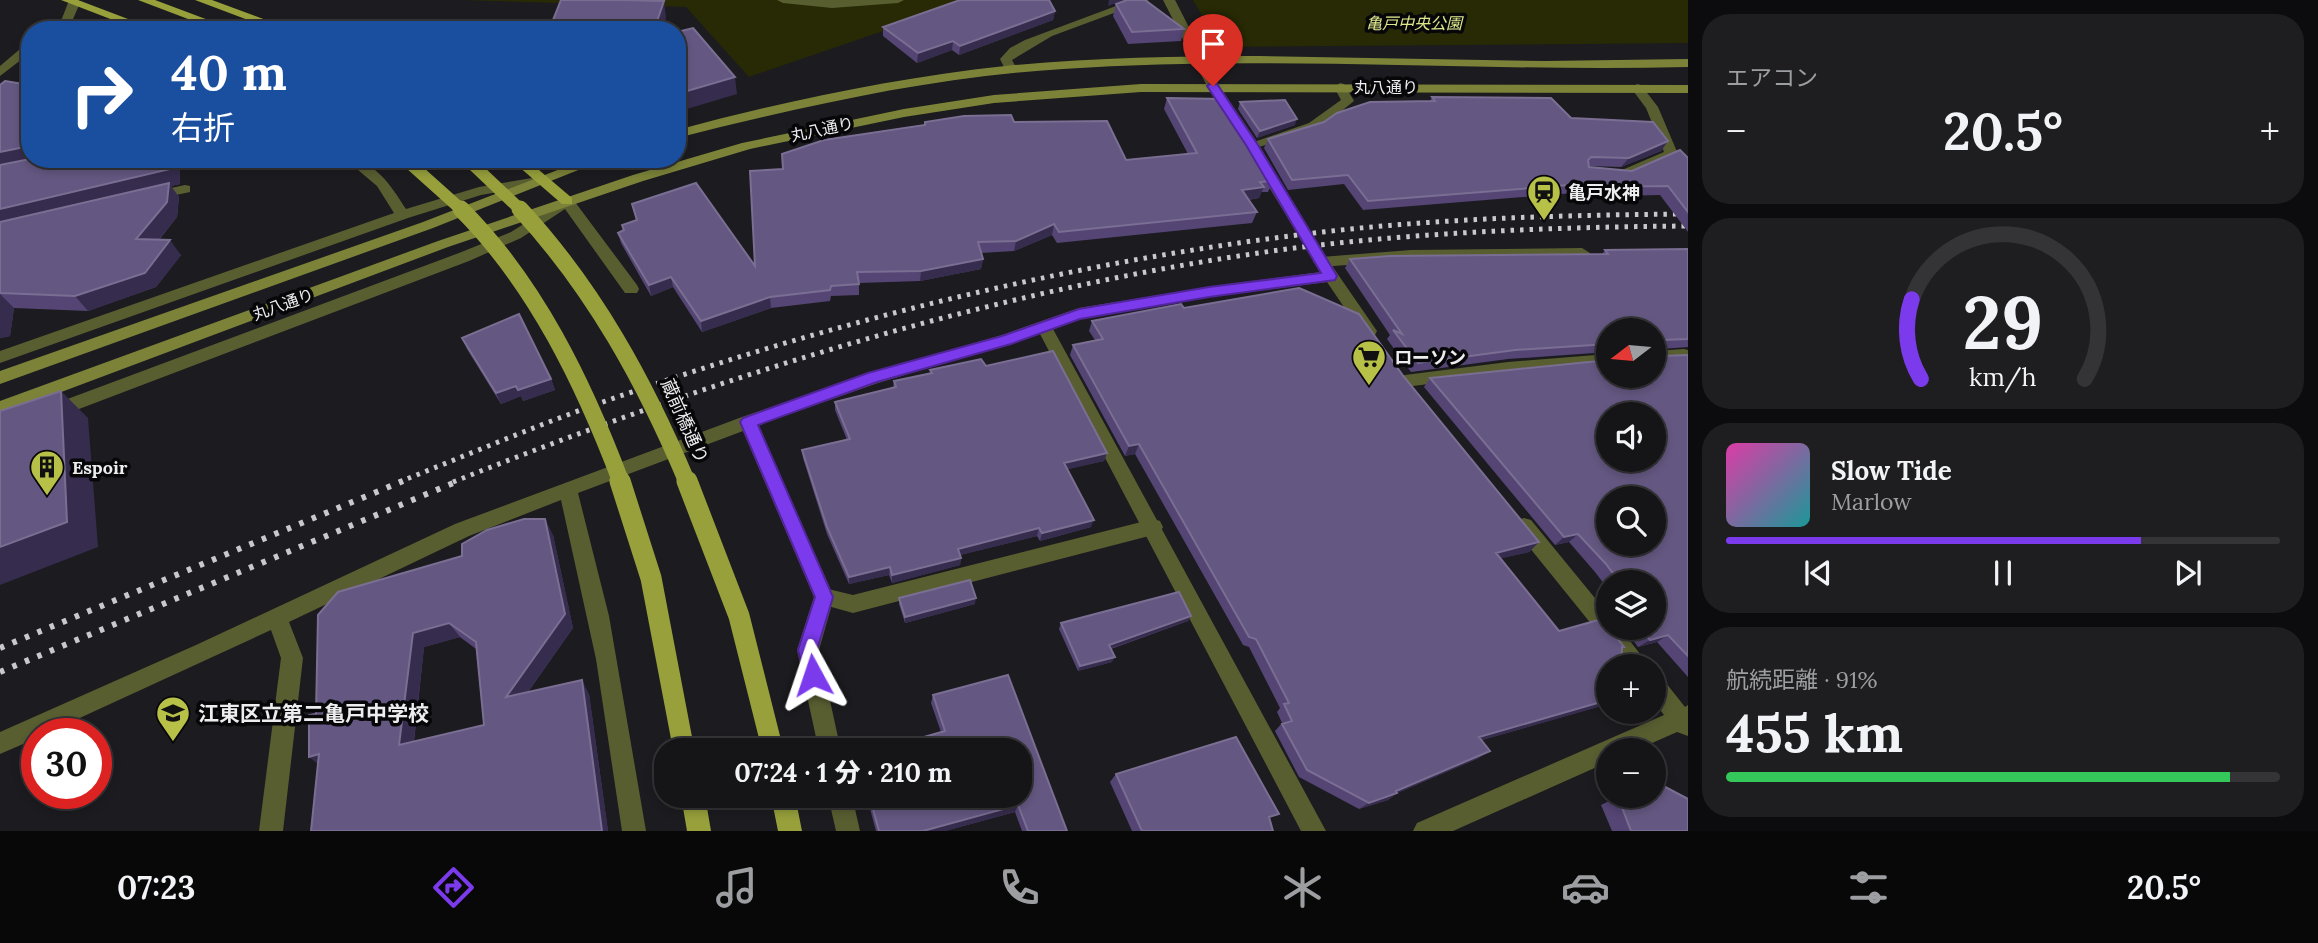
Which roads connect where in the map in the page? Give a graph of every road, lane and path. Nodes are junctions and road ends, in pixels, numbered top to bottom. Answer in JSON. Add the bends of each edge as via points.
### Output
{"nodes":[{"id":1,"x":144,"y":0,"type":"edge"},
{"id":2,"x":201,"y":0,"type":"edge"},
{"id":3,"x":783,"y":0,"type":"edge"},
{"id":4,"x":898,"y":0,"type":"edge"},
{"id":5,"x":1143,"y":0,"type":"edge"},
{"id":6,"x":1169,"y":0,"type":"edge"},
{"id":7,"x":70,"y":1,"type":"edge"},
{"id":8,"x":64,"y":21,"type":"edge"},
{"id":9,"x":126,"y":21,"type":"edge"},
{"id":10,"x":204,"y":21,"type":"edge"},
{"id":11,"x":261,"y":21,"type":"edge"},
{"id":12,"x":21,"y":54,"type":"edge"},
{"id":13,"x":1202,"y":60,"type":"junction"},
{"id":14,"x":1688,"y":63,"type":"edge"},
{"id":15,"x":1011,"y":69,"type":"junction"},
{"id":16,"x":0,"y":72,"type":"edge"},
{"id":17,"x":1213,"y":86,"type":"junction"},
{"id":18,"x":1340,"y":87,"type":"junction"},
{"id":19,"x":1637,"y":88,"type":"junction"},
{"id":20,"x":1688,"y":89,"type":"edge"},
{"id":21,"x":959,"y":90,"type":"junction"},
{"id":22,"x":686,"y":132,"type":"edge"},
{"id":23,"x":1252,"y":145,"type":"junction"},
{"id":24,"x":686,"y":165,"type":"edge"},
{"id":25,"x":363,"y":168,"type":"edge"},
{"id":26,"x":416,"y":168,"type":"edge"},
{"id":27,"x":478,"y":168,"type":"edge"},
{"id":28,"x":529,"y":168,"type":"edge"},
{"id":29,"x":575,"y":168,"type":"edge"},
{"id":30,"x":675,"y":168,"type":"edge"},
{"id":31,"x":1600,"y":173,"type":"edge"},
{"id":32,"x":544,"y":180,"type":"junction"},
{"id":33,"x":185,"y":189,"type":"dead end"},
{"id":34,"x":140,"y":200,"type":"edge"},
{"id":35,"x":567,"y":201,"type":"junction"},
{"id":36,"x":403,"y":215,"type":"junction"},
{"id":37,"x":1582,"y":253,"type":"edge"},
{"id":38,"x":1326,"y":269,"type":"junction"},
{"id":39,"x":631,"y":289,"type":"dead end"},
{"id":40,"x":1043,"y":326,"type":"junction"},
{"id":41,"x":1382,"y":348,"type":"edge"},
{"id":42,"x":1666,"y":356,"type":"edge"},
{"id":43,"x":0,"y":357,"type":"edge"},
{"id":44,"x":1688,"y":359,"type":"edge"},
{"id":45,"x":1596,"y":361,"type":"edge"},
{"id":46,"x":0,"y":378,"type":"edge"},
{"id":47,"x":1406,"y":381,"type":"edge"},
{"id":48,"x":0,"y":408,"type":"edge"},
{"id":49,"x":39,"y":417,"type":"edge"},
{"id":50,"x":748,"y":422,"type":"junction"},
{"id":51,"x":568,"y":489,"type":"junction"},
{"id":52,"x":1509,"y":508,"type":"edge"},
{"id":53,"x":1153,"y":527,"type":"junction"},
{"id":54,"x":824,"y":597,"type":"junction"},
{"id":55,"x":277,"y":617,"type":"junction"},
{"id":56,"x":1628,"y":654,"type":"edge"},
{"id":57,"x":1666,"y":698,"type":"edge"},
{"id":58,"x":1686,"y":721,"type":"edge"},
{"id":59,"x":682,"y":738,"type":"edge"},
{"id":60,"x":770,"y":738,"type":"edge"},
{"id":61,"x":827,"y":738,"type":"edge"},
{"id":62,"x":0,"y":743,"type":"edge"},
{"id":63,"x":695,"y":808,"type":"edge"},
{"id":64,"x":785,"y":808,"type":"edge"},
{"id":65,"x":843,"y":808,"type":"edge"},
{"id":66,"x":271,"y":831,"type":"edge"},
{"id":67,"x":634,"y":831,"type":"edge"},
{"id":68,"x":699,"y":831,"type":"edge"},
{"id":69,"x":790,"y":831,"type":"edge"},
{"id":70,"x":848,"y":831,"type":"edge"},
{"id":71,"x":1314,"y":831,"type":"edge"},
{"id":72,"x":1425,"y":831,"type":"edge"}],
"edges":[{"from":1,"to":10,"type":"main road"},
{"from":2,"to":11,"type":"main road"},
{"from":3,"to":4,"type":"street","via":[[832,5]]},
{"from":5,"to":15,"type":"street","via":[[1032,40],[1011,51],[1006,59]]},
{"from":6,"to":13,"type":"street"},
{"from":7,"to":8,"type":"street"},
{"from":7,"to":9,"type":"main road"},
{"from":12,"to":16,"type":"street"},
{"from":13,"to":14,"type":"main road","name":"丸八通り"},
{"from":13,"to":15,"type":"main road","name":"丸八通り"},
{"from":13,"to":17,"type":"street"},
{"from":15,"to":21,"type":"main road","name":"丸八通り"},
{"from":17,"to":18,"type":"main road","name":"丸八通り"},
{"from":17,"to":21,"type":"main road","name":"丸八通り","via":[[1054,93]]},
{"from":17,"to":23,"type":"street"},
{"from":18,"to":19,"type":"main road","name":"丸八通り"},
{"from":18,"to":23,"type":"street","via":[[1348,101],[1314,127]]},
{"from":19,"to":20,"type":"main road","name":"丸八通り"},
{"from":19,"to":31,"type":"street","via":[[1652,107],[1671,155],[1624,174]]},
{"from":21,"to":22,"type":"main road","name":"丸八通り","via":[[775,108]]},
{"from":21,"to":24,"type":"main road","name":"丸八通り","via":[[881,117],[747,146]]},
{"from":23,"to":38,"type":"street"},
{"from":25,"to":36,"type":"street","via":[[382,183]]},
{"from":26,"to":59,"type":"main road","bridge":true,"via":[[500,253],[549,322],[579,382],[639,533]]},
{"from":27,"to":60,"type":"main road","name":"蔵前橋通り","bridge":true,"via":[[541,230],[602,310],[632,363],[667,432],[734,598]]},
{"from":28,"to":32,"type":"main road"},
{"from":29,"to":32,"type":"main road","name":"丸八通り"},
{"from":30,"to":35,"type":"main road","name":"丸八通り"},
{"from":32,"to":35,"type":"main road"},
{"from":32,"to":36,"type":"street","via":[[479,191]]},
{"from":32,"to":46,"type":"main road","name":"丸八通り"},
{"from":33,"to":34,"type":"street"},
{"from":35,"to":39,"type":"street"},
{"from":35,"to":48,"type":"main road","name":"丸八通り"},
{"from":35,"to":49,"type":"street","via":[[516,235],[464,257]]},
{"from":36,"to":43,"type":"street"},
{"from":37,"to":38,"type":"street","via":[[1411,255]]},
{"from":38,"to":40,"type":"street"},
{"from":38,"to":41,"type":"street"},
{"from":40,"to":50,"type":"street","via":[[874,377]]},
{"from":40,"to":53,"type":"street"},
{"from":42,"to":44,"type":"street"},
{"from":45,"to":47,"type":"street"},
{"from":50,"to":51,"type":"street"},
{"from":50,"to":54,"type":"street"},
{"from":51,"to":55,"type":"street","via":[[462,530]]},
{"from":51,"to":67,"type":"street","via":[[614,694]]},
{"from":52,"to":56,"type":"street"},
{"from":53,"to":54,"type":"street","via":[[853,604]]},
{"from":53,"to":71,"type":"street"},
{"from":54,"to":61,"type":"street","via":[[807,650]]},
{"from":55,"to":62,"type":"street"},
{"from":55,"to":66,"type":"street","via":[[292,658]]},
{"from":57,"to":58,"type":"street"},
{"from":58,"to":72,"type":"street"},
{"from":63,"to":68,"type":"main road"},
{"from":64,"to":69,"type":"main road"},
{"from":65,"to":70,"type":"street"}]}
